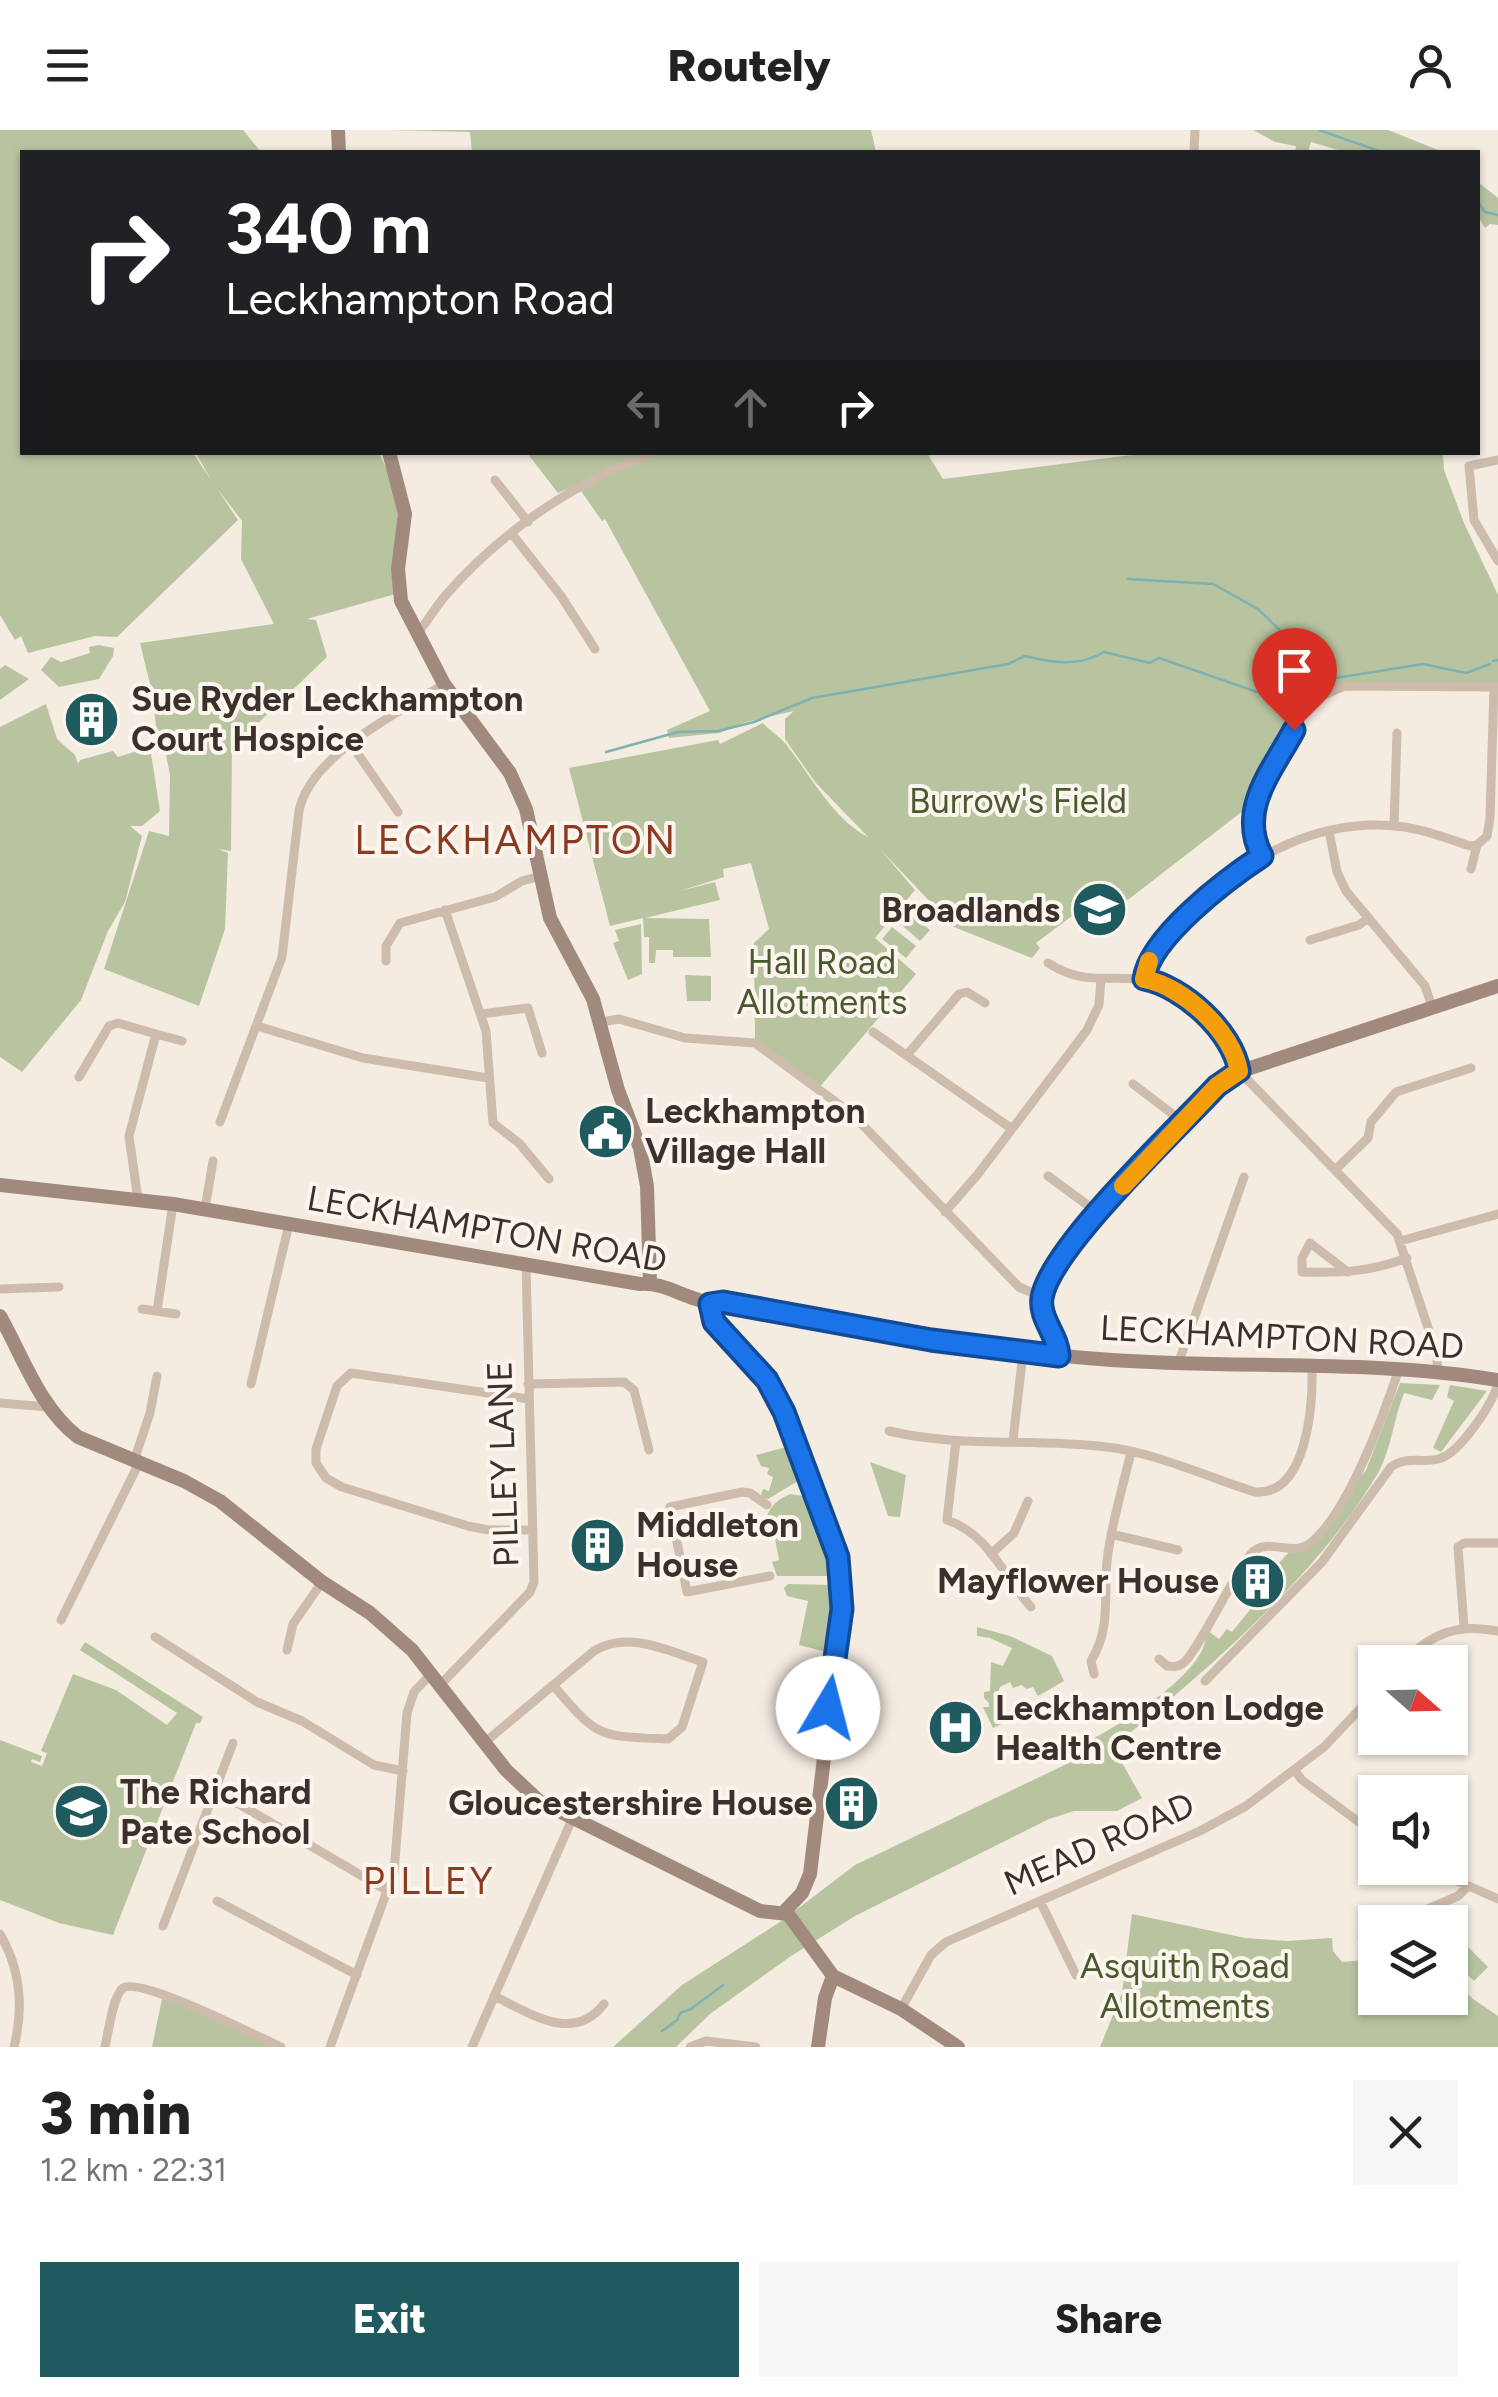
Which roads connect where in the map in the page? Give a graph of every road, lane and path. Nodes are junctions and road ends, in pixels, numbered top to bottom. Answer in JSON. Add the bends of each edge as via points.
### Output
{"nodes":[{"id":1,"x":389,"y":455,"type":"edge"},
{"id":2,"x":649,"y":455,"type":"edge"},
{"id":3,"x":1498,"y":460,"type":"edge"},
{"id":4,"x":494,"y":480,"type":"dead end"},
{"id":5,"x":528,"y":522,"type":"junction"},
{"id":6,"x":512,"y":534,"type":"junction"},
{"id":7,"x":1498,"y":560,"type":"edge"},
{"id":8,"x":417,"y":634,"type":"junction"},
{"id":9,"x":595,"y":649,"type":"dead end"},
{"id":10,"x":444,"y":684,"type":"junction"},
{"id":11,"x":1496,"y":687,"type":"edge"},
{"id":12,"x":1398,"y":734,"type":"dead end"},
{"id":13,"x":351,"y":744,"type":"junction"},
{"id":14,"x":398,"y":812,"type":"dead end"},
{"id":15,"x":1494,"y":818,"type":"edge"},
{"id":16,"x":1394,"y":826,"type":"junction"},
{"id":17,"x":1329,"y":831,"type":"junction"},
{"id":18,"x":1477,"y":845,"type":"junction"},
{"id":19,"x":1262,"y":856,"type":"junction"},
{"id":20,"x":1471,"y":868,"type":"dead end"},
{"id":21,"x":541,"y":876,"type":"junction"},
{"id":22,"x":445,"y":910,"type":"junction"},
{"id":23,"x":1368,"y":918,"type":"junction"},
{"id":24,"x":1310,"y":940,"type":"dead end"},
{"id":25,"x":386,"y":961,"type":"dead end"},
{"id":26,"x":1048,"y":964,"type":"dead end"},
{"id":27,"x":1100,"y":979,"type":"junction"},
{"id":28,"x":1144,"y":979,"type":"junction"},
{"id":29,"x":1498,"y":986,"type":"edge"},
{"id":30,"x":985,"y":1003,"type":"dead end"},
{"id":31,"x":1432,"y":1007,"type":"junction"},
{"id":32,"x":481,"y":1014,"type":"junction"},
{"id":33,"x":601,"y":1022,"type":"junction"},
{"id":34,"x":256,"y":1026,"type":"junction"},
{"id":35,"x":873,"y":1032,"type":"dead end"},
{"id":36,"x":156,"y":1034,"type":"junction"},
{"id":37,"x":182,"y":1041,"type":"dead end"},
{"id":38,"x":542,"y":1054,"type":"dead end"},
{"id":39,"x":908,"y":1055,"type":"junction"},
{"id":40,"x":1471,"y":1068,"type":"dead end"},
{"id":41,"x":1239,"y":1071,"type":"junction"},
{"id":42,"x":80,"y":1077,"type":"dead end"},
{"id":43,"x":488,"y":1078,"type":"junction"},
{"id":44,"x":1133,"y":1084,"type":"dead end"},
{"id":45,"x":220,"y":1122,"type":"dead end"},
{"id":46,"x":1183,"y":1122,"type":"junction"},
{"id":47,"x":1012,"y":1128,"type":"junction"},
{"id":48,"x":212,"y":1161,"type":"dead end"},
{"id":49,"x":1336,"y":1169,"type":"junction"},
{"id":50,"x":1048,"y":1176,"type":"dead end"},
{"id":51,"x":1244,"y":1177,"type":"dead end"},
{"id":52,"x":549,"y":1179,"type":"dead end"},
{"id":53,"x":0,"y":1185,"type":"edge"},
{"id":54,"x":138,"y":1200,"type":"junction"},
{"id":55,"x":173,"y":1204,"type":"junction"},
{"id":56,"x":204,"y":1210,"type":"junction"},
{"id":57,"x":945,"y":1212,"type":"junction"},
{"id":58,"x":1098,"y":1212,"type":"junction"},
{"id":59,"x":1498,"y":1214,"type":"edge"},
{"id":60,"x":289,"y":1224,"type":"junction"},
{"id":61,"x":1400,"y":1240,"type":"junction"},
{"id":62,"x":1407,"y":1258,"type":"junction"},
{"id":63,"x":526,"y":1264,"type":"junction"},
{"id":64,"x":1348,"y":1272,"type":"junction"},
{"id":65,"x":650,"y":1283,"type":"junction"},
{"id":66,"x":60,"y":1287,"type":"dead end"},
{"id":67,"x":0,"y":1289,"type":"edge"},
{"id":68,"x":1042,"y":1297,"type":"junction"},
{"id":69,"x":710,"y":1304,"type":"junction"},
{"id":70,"x":142,"y":1309,"type":"dead end"},
{"id":71,"x":156,"y":1311,"type":"junction"},
{"id":72,"x":176,"y":1314,"type":"dead end"},
{"id":73,"x":0,"y":1316,"type":"edge"},
{"id":74,"x":1022,"y":1353,"type":"junction"},
{"id":75,"x":1059,"y":1356,"type":"junction"},
{"id":76,"x":1178,"y":1364,"type":"junction"},
{"id":77,"x":1312,"y":1365,"type":"junction"},
{"id":78,"x":1399,"y":1368,"type":"junction"},
{"id":79,"x":1438,"y":1370,"type":"junction"},
{"id":80,"x":158,"y":1376,"type":"dead end"},
{"id":81,"x":1498,"y":1382,"type":"edge"},
{"id":82,"x":251,"y":1384,"type":"dead end"},
{"id":83,"x":528,"y":1384,"type":"junction"},
{"id":84,"x":529,"y":1399,"type":"junction"},
{"id":85,"x":0,"y":1403,"type":"edge"},
{"id":86,"x":48,"y":1406,"type":"junction"},
{"id":87,"x":889,"y":1431,"type":"dead end"},
{"id":88,"x":956,"y":1440,"type":"junction"},
{"id":89,"x":1013,"y":1440,"type":"junction"},
{"id":90,"x":649,"y":1450,"type":"dead end"},
{"id":91,"x":1131,"y":1452,"type":"junction"},
{"id":92,"x":137,"y":1462,"type":"junction"},
{"id":93,"x":1028,"y":1501,"type":"dead end"},
{"id":94,"x":767,"y":1505,"type":"dead end"},
{"id":95,"x":947,"y":1520,"type":"junction"},
{"id":96,"x":939,"y":1529,"type":"dead end"},
{"id":97,"x":533,"y":1530,"type":"junction"},
{"id":98,"x":1111,"y":1534,"type":"junction"},
{"id":99,"x":1498,"y":1543,"type":"edge"},
{"id":100,"x":1178,"y":1550,"type":"dead end"},
{"id":101,"x":991,"y":1554,"type":"junction"},
{"id":102,"x":770,"y":1576,"type":"dead end"},
{"id":103,"x":322,"y":1582,"type":"junction"},
{"id":104,"x":1031,"y":1607,"type":"dead end"},
{"id":105,"x":62,"y":1620,"type":"dead end"},
{"id":106,"x":1464,"y":1628,"type":"junction"},
{"id":107,"x":1498,"y":1632,"type":"edge"},
{"id":108,"x":155,"y":1637,"type":"dead end"},
{"id":109,"x":1424,"y":1645,"type":"edge"},
{"id":110,"x":287,"y":1650,"type":"dead end"},
{"id":111,"x":1160,"y":1659,"type":"dead end"},
{"id":112,"x":1094,"y":1674,"type":"dead end"},
{"id":113,"x":437,"y":1678,"type":"junction"},
{"id":114,"x":1205,"y":1681,"type":"dead end"},
{"id":115,"x":554,"y":1685,"type":"junction"},
{"id":116,"x":1358,"y":1711,"type":"edge"},
{"id":117,"x":232,"y":1743,"type":"dead end"},
{"id":118,"x":484,"y":1743,"type":"junction"},
{"id":119,"x":402,"y":1771,"type":"junction"},
{"id":120,"x":1295,"y":1772,"type":"junction"},
{"id":121,"x":215,"y":1790,"type":"junction"},
{"id":122,"x":573,"y":1818,"type":"junction"},
{"id":123,"x":1358,"y":1821,"type":"edge"},
{"id":124,"x":1463,"y":1885,"type":"edge"},
{"id":125,"x":1467,"y":1887,"type":"junction"},
{"id":126,"x":388,"y":1891,"type":"junction"},
{"id":127,"x":1498,"y":1899,"type":"edge"},
{"id":128,"x":1040,"y":1900,"type":"junction"},
{"id":129,"x":217,"y":1902,"type":"dead end"},
{"id":130,"x":1437,"y":1905,"type":"edge"},
{"id":131,"x":794,"y":1924,"type":"junction"},
{"id":132,"x":163,"y":1926,"type":"dead end"},
{"id":133,"x":0,"y":1934,"type":"edge"},
{"id":134,"x":357,"y":1975,"type":"junction"},
{"id":135,"x":1076,"y":1975,"type":"dead end"},
{"id":136,"x":833,"y":1976,"type":"junction"},
{"id":137,"x":494,"y":1996,"type":"junction"},
{"id":138,"x":604,"y":2004,"type":"dead end"},
{"id":139,"x":901,"y":2010,"type":"junction"},
{"id":140,"x":14,"y":2047,"type":"edge"},
{"id":141,"x":105,"y":2047,"type":"edge"},
{"id":142,"x":281,"y":2047,"type":"edge"},
{"id":143,"x":330,"y":2047,"type":"edge"},
{"id":144,"x":472,"y":2047,"type":"edge"},
{"id":145,"x":690,"y":2047,"type":"edge"},
{"id":146,"x":756,"y":2047,"type":"edge"},
{"id":147,"x":818,"y":2047,"type":"edge"},
{"id":148,"x":958,"y":2047,"type":"edge"}],
"edges":[{"from":1,"to":8,"type":"street","via":[[405,514],[400,593]]},
{"from":2,"to":5,"type":"street","via":[[578,487]]},
{"from":3,"to":7,"type":"street","via":[[1469,466],[1474,520]]},
{"from":4,"to":5,"type":"street"},
{"from":5,"to":6,"type":"street"},
{"from":6,"to":8,"type":"street","via":[[444,596]]},
{"from":6,"to":9,"type":"street"},
{"from":8,"to":10,"type":"street"},
{"from":10,"to":13,"type":"street"},
{"from":10,"to":21,"type":"street","via":[[510,772],[532,828]]},
{"from":11,"to":15,"type":"street"},
{"from":11,"to":19,"type":"street","via":[[1345,686],[1313,702],[1254,806],[1252,835]]},
{"from":12,"to":16,"type":"street"},
{"from":13,"to":14,"type":"street"},
{"from":13,"to":34,"type":"street","via":[[319,770],[302,796],[282,958]]},
{"from":15,"to":18,"type":"street"},
{"from":16,"to":17,"type":"street"},
{"from":16,"to":18,"type":"street"},
{"from":17,"to":19,"type":"street"},
{"from":17,"to":23,"type":"street","via":[[1341,882]]},
{"from":18,"to":20,"type":"street"},
{"from":19,"to":28,"type":"street","via":[[1188,916],[1150,958]]},
{"from":21,"to":22,"type":"street"},
{"from":21,"to":33,"type":"street","via":[[550,918]]},
{"from":22,"to":25,"type":"street","via":[[400,923],[386,946]]},
{"from":22,"to":32,"type":"street"},
{"from":23,"to":24,"type":"street"},
{"from":23,"to":31,"type":"street","via":[[1425,986]]},
{"from":26,"to":27,"type":"street","via":[[1072,977]]},
{"from":27,"to":28,"type":"street"},
{"from":27,"to":47,"type":"street","via":[[1094,1019]]},
{"from":28,"to":41,"type":"street","via":[[1171,989],[1202,1014],[1231,1045]]},
{"from":29,"to":31,"type":"street"},
{"from":30,"to":39,"type":"street","via":[[959,994]]},
{"from":31,"to":41,"type":"street"},
{"from":32,"to":38,"type":"street","via":[[528,1008]]},
{"from":32,"to":43,"type":"street"},
{"from":33,"to":57,"type":"street","via":[[618,1019],[684,1038],[755,1043],[852,1114]]},
{"from":33,"to":65,"type":"street","via":[[644,1168]]},
{"from":34,"to":43,"type":"street","via":[[363,1058]]},
{"from":34,"to":45,"type":"street"},
{"from":35,"to":39,"type":"street"},
{"from":36,"to":37,"type":"street"},
{"from":36,"to":42,"type":"street","via":[[118,1023],[104,1032]]},
{"from":36,"to":54,"type":"street","via":[[129,1136]]},
{"from":39,"to":47,"type":"street"},
{"from":40,"to":49,"type":"street","via":[[1396,1092],[1371,1122],[1368,1138]]},
{"from":41,"to":46,"type":"street"},
{"from":41,"to":49,"type":"street"},
{"from":43,"to":52,"type":"street","via":[[494,1122]]},
{"from":44,"to":46,"type":"street"},
{"from":46,"to":58,"type":"street"},
{"from":47,"to":57,"type":"street"},
{"from":48,"to":56,"type":"street"},
{"from":49,"to":61,"type":"street"},
{"from":50,"to":58,"type":"street"},
{"from":51,"to":76,"type":"street"},
{"from":53,"to":54,"type":"street","name":"LECKHAMPTON ROAD"},
{"from":54,"to":55,"type":"street","name":"LECKHAMPTON ROAD"},
{"from":55,"to":56,"type":"street","name":"LECKHAMPTON ROAD"},
{"from":55,"to":71,"type":"street"},
{"from":56,"to":60,"type":"street","name":"LECKHAMPTON ROAD"},
{"from":57,"to":68,"type":"street","via":[[1019,1288]]},
{"from":58,"to":68,"type":"street"},
{"from":59,"to":61,"type":"street"},
{"from":60,"to":63,"type":"street","name":"LECKHAMPTON ROAD"},
{"from":60,"to":82,"type":"street"},
{"from":61,"to":62,"type":"street"},
{"from":62,"to":64,"type":"street"},
{"from":62,"to":79,"type":"street"},
{"from":63,"to":65,"type":"street","name":"LECKHAMPTON ROAD"},
{"from":63,"to":83,"type":"street","name":"PILLEY LANE"},
{"from":64,"to":64,"type":"street","via":[[1310,1243],[1304,1252],[1302,1272]]},
{"from":65,"to":69,"type":"street","name":"LECKHAMPTON ROAD"},
{"from":66,"to":67,"type":"street"},
{"from":68,"to":75,"type":"street"},
{"from":69,"to":74,"type":"street","name":"LECKHAMPTON ROAD"},
{"from":69,"to":131,"type":"street","via":[[714,1322],[767,1380],[784,1412],[840,1567],[842,1609],[812,1858]]},
{"from":70,"to":71,"type":"street"},
{"from":71,"to":72,"type":"street"},
{"from":73,"to":86,"type":"street"},
{"from":74,"to":75,"type":"street","name":"LECKHAMPTON ROAD"},
{"from":74,"to":89,"type":"street"},
{"from":75,"to":76,"type":"street","name":"LECKHAMPTON ROAD"},
{"from":76,"to":77,"type":"street","name":"LECKHAMPTON ROAD"},
{"from":77,"to":78,"type":"street","name":"LECKHAMPTON ROAD"},
{"from":77,"to":91,"type":"street","via":[[1311,1406],[1296,1463],[1279,1488],[1255,1492]]},
{"from":78,"to":79,"type":"street","name":"LECKHAMPTON ROAD"},
{"from":78,"to":111,"type":"street","via":[[1354,1481],[1314,1540],[1300,1548],[1254,1551],[1187,1659],[1170,1667]]},
{"from":79,"to":81,"type":"street","name":"LECKHAMPTON ROAD"},
{"from":80,"to":92,"type":"street"},
{"from":81,"to":114,"type":"street","via":[[1450,1454],[1391,1467],[1322,1562]]},
{"from":83,"to":84,"type":"street","name":"PILLEY LANE"},
{"from":83,"to":90,"type":"street","via":[[624,1382],[634,1390]]},
{"from":84,"to":97,"type":"street","name":"PILLEY LANE"},
{"from":84,"to":97,"type":"street","via":[[352,1374],[337,1386],[315,1454],[322,1474],[342,1488],[479,1529]]},
{"from":85,"to":86,"type":"street"},
{"from":86,"to":92,"type":"street","via":[[78,1437]]},
{"from":87,"to":88,"type":"street"},
{"from":88,"to":89,"type":"street"},
{"from":88,"to":95,"type":"street"},
{"from":89,"to":91,"type":"street"},
{"from":91,"to":98,"type":"street"},
{"from":92,"to":103,"type":"street","via":[[220,1500]]},
{"from":92,"to":105,"type":"street"},
{"from":93,"to":101,"type":"street","via":[[1014,1532]]},
{"from":94,"to":102,"type":"street","via":[[745,1492],[670,1507],[687,1592]]},
{"from":95,"to":96,"type":"street"},
{"from":95,"to":101,"type":"street","via":[[976,1534]]},
{"from":97,"to":113,"type":"street","name":"PILLEY LANE","via":[[530,1592]]},
{"from":98,"to":100,"type":"street","via":[[1162,1552]]},
{"from":98,"to":112,"type":"street","via":[[1107,1618],[1088,1661]]},
{"from":99,"to":106,"type":"street","via":[[1458,1548]]},
{"from":101,"to":104,"type":"street"},
{"from":103,"to":110,"type":"street","via":[[293,1624]]},
{"from":103,"to":113,"type":"street","via":[[395,1634]]},
{"from":106,"to":107,"type":"street"},
{"from":106,"to":109,"type":"street"},
{"from":108,"to":119,"type":"street","via":[[257,1702],[374,1764]]},
{"from":113,"to":118,"type":"street"},
{"from":113,"to":119,"type":"street","name":"PILLEY LANE","via":[[410,1700]]},
{"from":115,"to":115,"type":"street","via":[[615,1642],[703,1662],[680,1730],[668,1740],[600,1733]]},
{"from":115,"to":118,"type":"street"},
{"from":116,"to":120,"type":"street","name":"MEAD ROAD"},
{"from":117,"to":121,"type":"street"},
{"from":118,"to":122,"type":"street","via":[[526,1791]]},
{"from":119,"to":126,"type":"street","name":"PILLEY LANE"},
{"from":120,"to":123,"type":"street"},
{"from":120,"to":128,"type":"street","name":"MEAD ROAD","via":[[1200,1830]]},
{"from":121,"to":126,"type":"street"},
{"from":121,"to":132,"type":"street"},
{"from":122,"to":131,"type":"street"},
{"from":122,"to":137,"type":"street"},
{"from":124,"to":125,"type":"street"},
{"from":125,"to":127,"type":"street"},
{"from":125,"to":130,"type":"street"},
{"from":126,"to":134,"type":"street","name":"PILLEY LANE"},
{"from":128,"to":135,"type":"street"},
{"from":128,"to":139,"type":"street","name":"MEAD ROAD","via":[[940,1946]]},
{"from":129,"to":134,"type":"street"},
{"from":131,"to":136,"type":"street"},
{"from":133,"to":140,"type":"street","via":[[19,1986]]},
{"from":134,"to":143,"type":"street","name":"PILLEY LANE"},
{"from":136,"to":139,"type":"street"},
{"from":136,"to":147,"type":"street"},
{"from":137,"to":138,"type":"street","via":[[564,2025],[584,2022]]},
{"from":137,"to":144,"type":"street"},
{"from":139,"to":148,"type":"street"},
{"from":141,"to":142,"type":"street","via":[[126,1986],[164,1994]]},
{"from":145,"to":146,"type":"street","via":[[706,2041]]}]}
